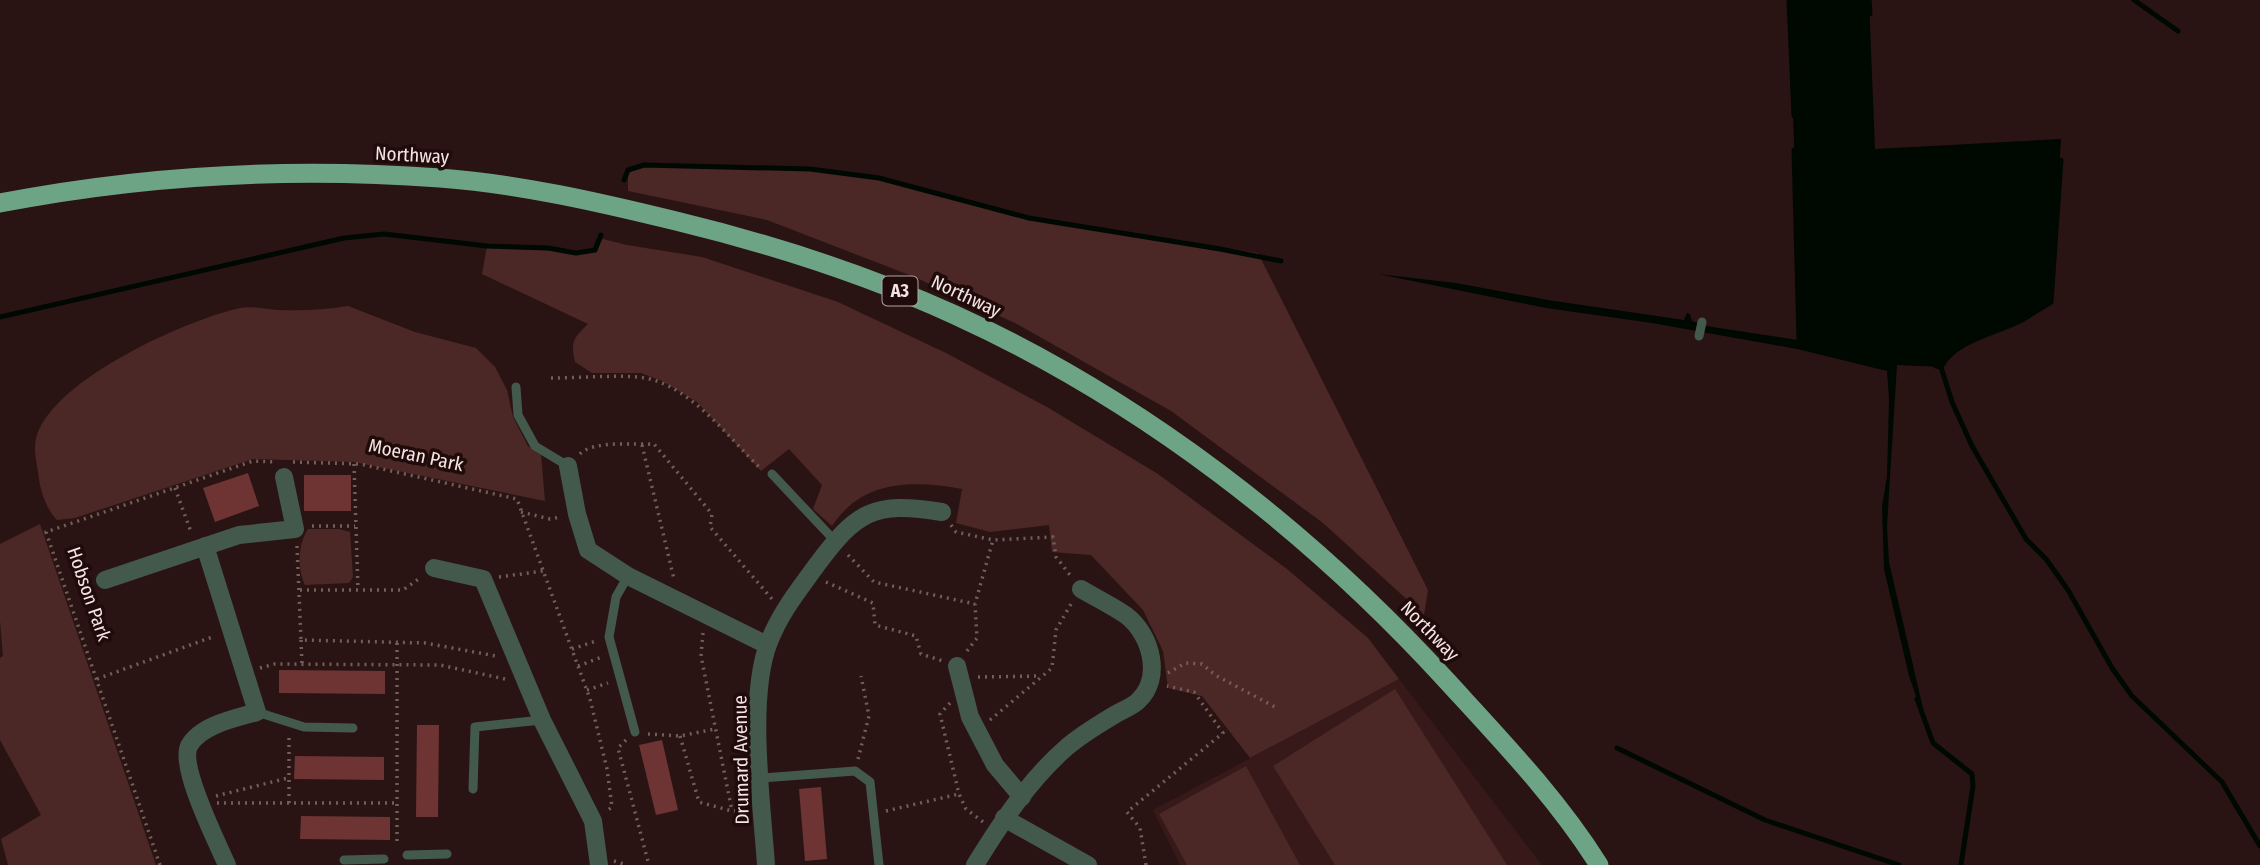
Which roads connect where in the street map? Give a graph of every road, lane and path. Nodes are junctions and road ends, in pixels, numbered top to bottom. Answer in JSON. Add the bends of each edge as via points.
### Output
{"nodes":[{"id":1,"x":0,"y":203,"type":"edge"},
{"id":2,"x":1702,"y":322,"type":"dead end"},
{"id":3,"x":1699,"y":336,"type":"dead end"},
{"id":4,"x":551,"y":378,"type":"dead end"},
{"id":5,"x":516,"y":387,"type":"dead end"},
{"id":6,"x":642,"y":445,"type":"junction"},
{"id":7,"x":354,"y":464,"type":"junction"},
{"id":8,"x":568,"y":466,"type":"junction"},
{"id":9,"x":285,"y":467,"type":"junction"},
{"id":10,"x":772,"y":474,"type":"joint"},
{"id":11,"x":175,"y":488,"type":"junction"},
{"id":12,"x":521,"y":512,"type":"junction"},
{"id":13,"x":942,"y":512,"type":"joint"},
{"id":14,"x":577,"y":514,"type":"junction"},
{"id":15,"x":185,"y":517,"type":"dead end"},
{"id":16,"x":355,"y":526,"type":"junction"},
{"id":17,"x":295,"y":529,"type":"junction"},
{"id":18,"x":993,"y":540,"type":"junction"},
{"id":19,"x":835,"y":541,"type":"junction"},
{"id":20,"x":205,"y":546,"type":"junction"},
{"id":21,"x":433,"y":568,"type":"joint"},
{"id":22,"x":543,"y":572,"type":"junction"},
{"id":23,"x":810,"y":574,"type":"junction"},
{"id":24,"x":628,"y":576,"type":"junction"},
{"id":25,"x":105,"y":579,"type":"dead end"},
{"id":26,"x":483,"y":579,"type":"junction"},
{"id":27,"x":674,"y":579,"type":"dead end"},
{"id":28,"x":1081,"y":589,"type":"junction"},
{"id":29,"x":300,"y":590,"type":"junction"},
{"id":30,"x":358,"y":590,"type":"junction"},
{"id":31,"x":975,"y":604,"type":"junction"},
{"id":32,"x":783,"y":611,"type":"junction"},
{"id":33,"x":704,"y":614,"type":"junction"},
{"id":34,"x":230,"y":631,"type":"junction"},
{"id":35,"x":609,"y":637,"type":"junction"},
{"id":36,"x":302,"y":640,"type":"junction"},
{"id":37,"x":397,"y":642,"type":"junction"},
{"id":38,"x":768,"y":645,"type":"junction"},
{"id":39,"x":572,"y":649,"type":"junction"},
{"id":40,"x":614,"y":653,"type":"junction"},
{"id":41,"x":515,"y":659,"type":"junction"},
{"id":42,"x":302,"y":664,"type":"junction"},
{"id":43,"x":397,"y":665,"type":"junction"},
{"id":44,"x":578,"y":666,"type":"junction"},
{"id":45,"x":244,"y":672,"type":"junction"},
{"id":46,"x":860,"y":676,"type":"dead end"},
{"id":47,"x":1042,"y":676,"type":"junction"},
{"id":48,"x":960,"y":677,"type":"junction"},
{"id":49,"x":620,"y":679,"type":"junction"},
{"id":50,"x":96,"y":680,"type":"junction"},
{"id":51,"x":1151,"y":682,"type":"junction"},
{"id":52,"x":526,"y":683,"type":"junction"},
{"id":53,"x":587,"y":690,"type":"junction"},
{"id":54,"x":1275,"y":707,"type":"dead end"},
{"id":55,"x":257,"y":712,"type":"junction"},
{"id":56,"x":542,"y":720,"type":"junction"},
{"id":57,"x":289,"y":722,"type":"junction"},
{"id":58,"x":353,"y":727,"type":"dead end"},
{"id":59,"x":715,"y":729,"type":"junction"},
{"id":60,"x":977,"y":731,"type":"junction"},
{"id":61,"x":635,"y":732,"type":"junction"},
{"id":62,"x":680,"y":736,"type":"junction"},
{"id":63,"x":855,"y":771,"type":"junction"},
{"id":64,"x":288,"y":778,"type":"junction"},
{"id":65,"x":761,"y":778,"type":"junction"},
{"id":66,"x":473,"y":789,"type":"dead end"},
{"id":67,"x":959,"y":794,"type":"junction"},
{"id":68,"x":1021,"y":797,"type":"junction"},
{"id":69,"x":201,"y":803,"type":"junction"},
{"id":70,"x":289,"y":803,"type":"junction"},
{"id":71,"x":397,"y":803,"type":"junction"},
{"id":72,"x":762,"y":808,"type":"junction"},
{"id":73,"x":733,"y":811,"type":"junction"},
{"id":74,"x":875,"y":813,"type":"junction"},
{"id":75,"x":593,"y":821,"type":"junction"},
{"id":76,"x":1000,"y":825,"type":"junction"},
{"id":77,"x":397,"y":847,"type":"dead end"},
{"id":78,"x":447,"y":854,"type":"dead end"},
{"id":79,"x":407,"y":855,"type":"dead end"},
{"id":80,"x":425,"y":855,"type":"junction"},
{"id":81,"x":384,"y":859,"type":"dead end"},
{"id":82,"x":344,"y":860,"type":"dead end"},
{"id":83,"x":361,"y":862,"type":"edge"},
{"id":84,"x":160,"y":865,"type":"edge"},
{"id":85,"x":227,"y":865,"type":"edge"},
{"id":86,"x":425,"y":865,"type":"edge"},
{"id":87,"x":599,"y":865,"type":"edge"},
{"id":88,"x":649,"y":865,"type":"edge"},
{"id":89,"x":766,"y":865,"type":"edge"},
{"id":90,"x":879,"y":865,"type":"edge"},
{"id":91,"x":975,"y":865,"type":"edge"},
{"id":92,"x":1088,"y":865,"type":"edge"},
{"id":93,"x":1146,"y":865,"type":"edge"},
{"id":94,"x":1599,"y":865,"type":"edge"}],
"edges":[{"from":1,"to":94,"type":"highway","name":"Northway","number":"A3","via":[[50,193],[253,173],[442,178],[529,189],[727,234],[898,290],[1066,372],[1173,440],[1271,515],[1411,642],[1540,784]]},
{"from":2,"to":3,"type":"lane"},
{"from":4,"to":10,"type":"path","via":[[640,377],[658,382],[697,403],[760,468]]},
{"from":5,"to":8,"type":"lane","via":[[518,415],[534,446]]},
{"from":6,"to":8,"type":"path","via":[[585,449]]},
{"from":6,"to":27,"type":"path"},
{"from":6,"to":32,"type":"path","via":[[654,444],[712,514],[710,527]]},
{"from":7,"to":9,"type":"path"},
{"from":7,"to":12,"type":"path","name":"Moeran Park","via":[[517,499]]},
{"from":7,"to":16,"type":"path","name":"Moeran Park"},
{"from":8,"to":14,"type":"street"},
{"from":9,"to":11,"type":"path","via":[[253,461]]},
{"from":9,"to":17,"type":"street"},
{"from":10,"to":19,"type":"lane"},
{"from":11,"to":15,"type":"path"},
{"from":11,"to":50,"type":"path","name":"Hobson Park","via":[[46,532]]},
{"from":12,"to":14,"type":"path","via":[[550,519]]},
{"from":12,"to":22,"type":"path"},
{"from":13,"to":18,"type":"path","via":[[956,532]]},
{"from":13,"to":19,"type":"street","name":"Drumard Avenue","via":[[912,507],[868,513]]},
{"from":14,"to":24,"type":"street","via":[[588,550]]},
{"from":16,"to":17,"type":"path"},
{"from":16,"to":30,"type":"path","name":"Moeran Park"},
{"from":17,"to":20,"type":"street","via":[[239,535]]},
{"from":17,"to":29,"type":"path"},
{"from":18,"to":28,"type":"path","via":[[1053,537],[1056,557]]},
{"from":18,"to":31,"type":"path"},
{"from":19,"to":23,"type":"street","name":"Drumard Avenue"},
{"from":19,"to":31,"type":"path","via":[[874,582]]},
{"from":20,"to":25,"type":"street","name":"Hobson Park"},
{"from":20,"to":34,"type":"street"},
{"from":21,"to":26,"type":"street"},
{"from":21,"to":30,"type":"path","via":[[403,590]]},
{"from":22,"to":26,"type":"path"},
{"from":22,"to":39,"type":"path"},
{"from":23,"to":32,"type":"street","name":"Drumard Avenue"},
{"from":23,"to":48,"type":"path","via":[[873,603],[875,625],[916,636],[920,654]]},
{"from":24,"to":33,"type":"street"},
{"from":24,"to":35,"type":"lane","via":[[616,597]]},
{"from":26,"to":41,"type":"street"},
{"from":28,"to":47,"type":"path","via":[[1056,630],[1052,668]]},
{"from":28,"to":51,"type":"street","via":[[1128,617],[1146,639],[1153,664]]},
{"from":29,"to":30,"type":"path"},
{"from":29,"to":36,"type":"path"},
{"from":31,"to":48,"type":"path","via":[[977,638]]},
{"from":32,"to":38,"type":"street","name":"Drumard Avenue"},
{"from":33,"to":38,"type":"street"},
{"from":33,"to":59,"type":"path","via":[[702,656]]},
{"from":34,"to":45,"type":"street"},
{"from":34,"to":50,"type":"path"},
{"from":35,"to":39,"type":"path"},
{"from":35,"to":40,"type":"lane"},
{"from":36,"to":37,"type":"path"},
{"from":36,"to":42,"type":"path"},
{"from":37,"to":41,"type":"path"},
{"from":37,"to":43,"type":"path"},
{"from":38,"to":65,"type":"street","name":"Drumard Avenue","via":[[758,722]]},
{"from":39,"to":44,"type":"path"},
{"from":40,"to":44,"type":"path"},
{"from":40,"to":49,"type":"lane"},
{"from":41,"to":52,"type":"street"},
{"from":42,"to":43,"type":"path"},
{"from":42,"to":45,"type":"path","via":[[275,664]]},
{"from":43,"to":52,"type":"path","via":[[440,665]]},
{"from":43,"to":71,"type":"path"},
{"from":44,"to":53,"type":"path"},
{"from":45,"to":55,"type":"street"},
{"from":46,"to":63,"type":"path","via":[[869,716]]},
{"from":47,"to":48,"type":"path"},
{"from":47,"to":60,"type":"path"},
{"from":48,"to":60,"type":"street"},
{"from":48,"to":67,"type":"path","via":[[940,714]]},
{"from":49,"to":53,"type":"path"},
{"from":49,"to":61,"type":"lane"},
{"from":50,"to":84,"type":"path","name":"Hobson Park"},
{"from":51,"to":54,"type":"path","via":[[1185,663],[1202,664]]},
{"from":51,"to":68,"type":"street","via":[[1138,701],[1067,747]]},
{"from":51,"to":93,"type":"path","via":[[1194,692],[1223,733],[1127,812],[1140,828]]},
{"from":52,"to":56,"type":"street"},
{"from":53,"to":75,"type":"path","via":[[612,807]]},
{"from":55,"to":57,"type":"lane"},
{"from":55,"to":69,"type":"street","via":[[222,723],[190,745],[186,757]]},
{"from":56,"to":66,"type":"lane","via":[[475,727]]},
{"from":56,"to":75,"type":"street"},
{"from":57,"to":58,"type":"lane","via":[[304,727]]},
{"from":57,"to":64,"type":"path"},
{"from":59,"to":62,"type":"path"},
{"from":59,"to":73,"type":"path"},
{"from":60,"to":68,"type":"street","via":[[995,765]]},
{"from":61,"to":62,"type":"path"},
{"from":61,"to":88,"type":"path","via":[[618,748]]},
{"from":62,"to":73,"type":"path","via":[[699,802]]},
{"from":63,"to":65,"type":"lane"},
{"from":63,"to":74,"type":"lane","via":[[870,782]]},
{"from":64,"to":69,"type":"path","via":[[222,793]]},
{"from":64,"to":70,"type":"path"},
{"from":65,"to":72,"type":"street","name":"Drumard Avenue"},
{"from":67,"to":74,"type":"path"},
{"from":67,"to":76,"type":"path","via":[[966,808]]},
{"from":68,"to":76,"type":"street"},
{"from":69,"to":70,"type":"path"},
{"from":69,"to":85,"type":"street"},
{"from":70,"to":71,"type":"path"},
{"from":71,"to":77,"type":"path"},
{"from":72,"to":73,"type":"path"},
{"from":72,"to":89,"type":"street","name":"Drumard Avenue"},
{"from":74,"to":90,"type":"lane"},
{"from":75,"to":87,"type":"street"},
{"from":76,"to":91,"type":"street"},
{"from":76,"to":92,"type":"street"},
{"from":78,"to":80,"type":"lane"},
{"from":79,"to":80,"type":"lane"},
{"from":80,"to":86,"type":"lane"},
{"from":81,"to":83,"type":"lane"},
{"from":82,"to":83,"type":"lane"}]}
